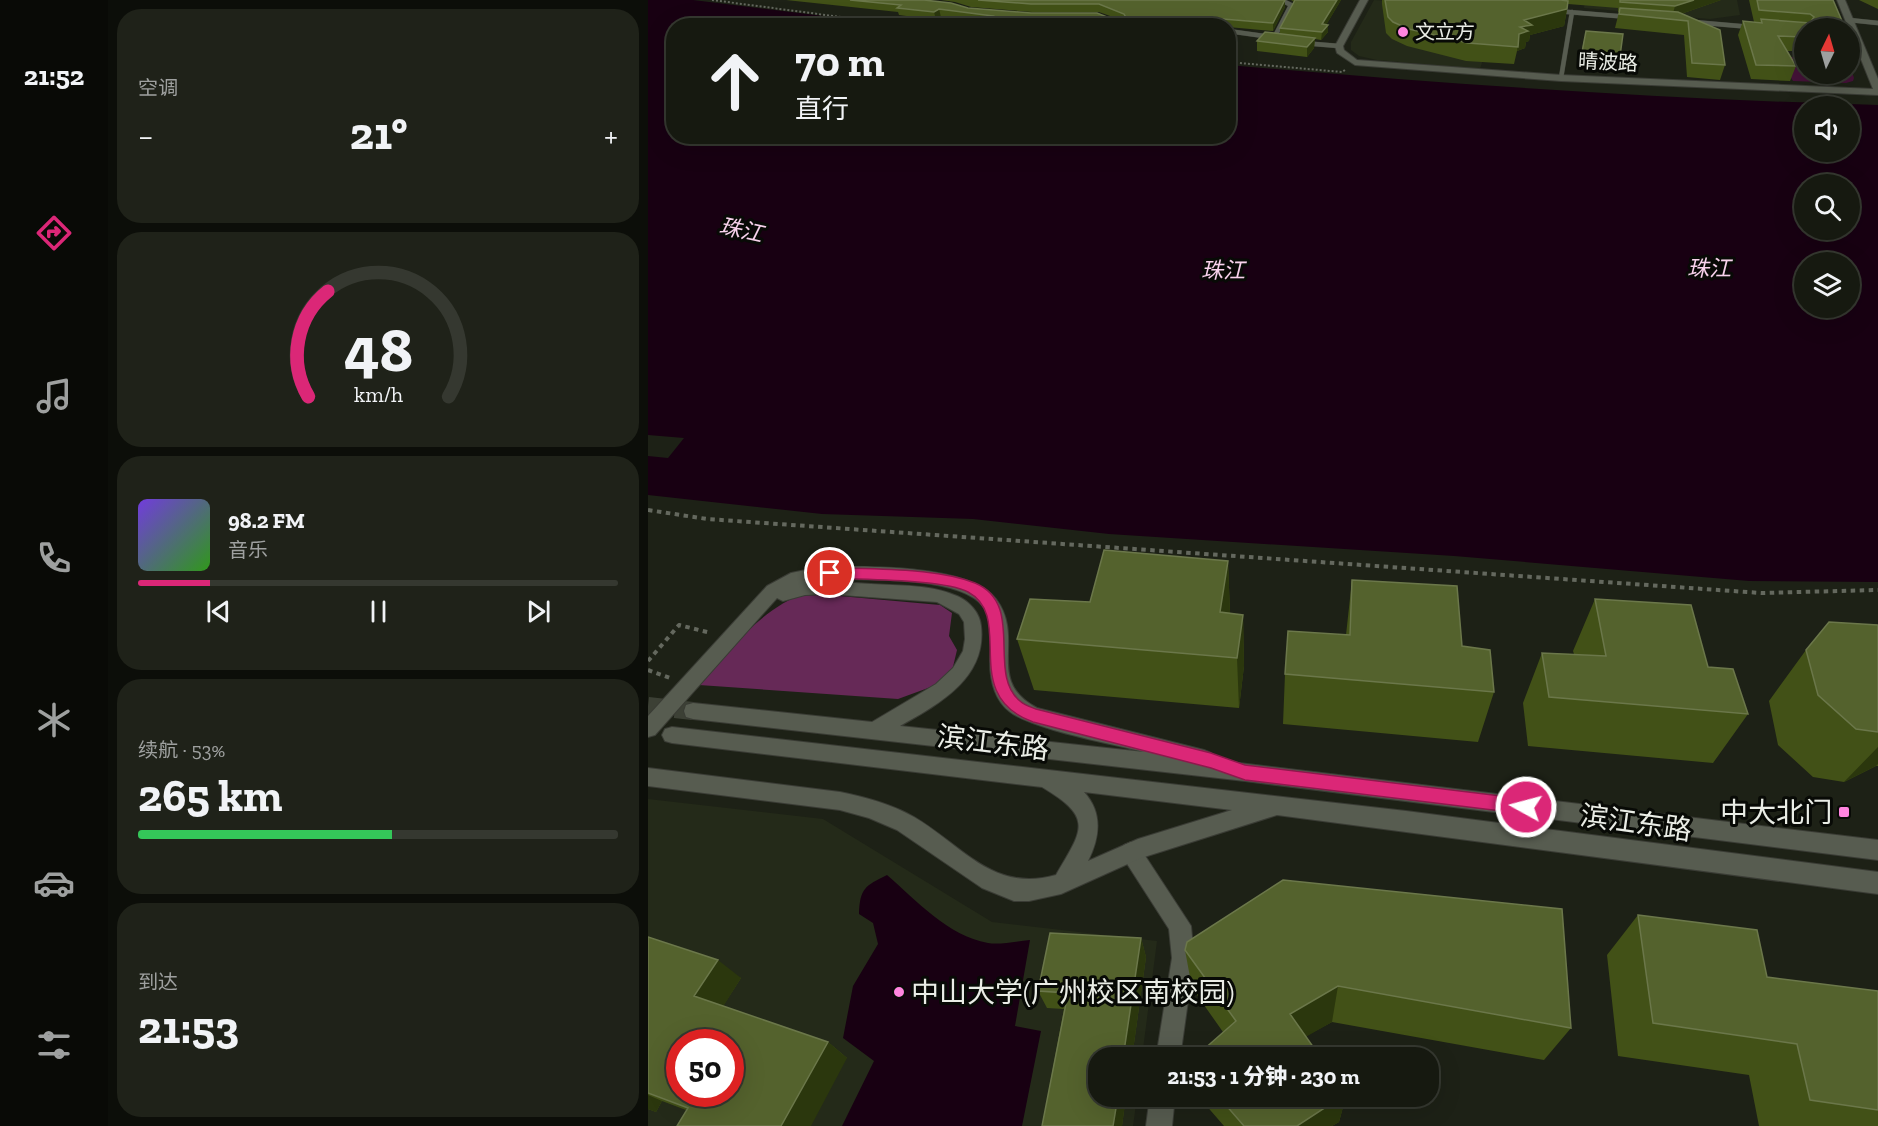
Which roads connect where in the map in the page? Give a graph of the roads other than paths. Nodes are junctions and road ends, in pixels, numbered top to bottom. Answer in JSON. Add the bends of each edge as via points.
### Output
{"nodes":[{"id":1,"x":1281,"y":0,"type":"edge"},
{"id":2,"x":1364,"y":0,"type":"edge"},
{"id":3,"x":1840,"y":0,"type":"edge"},
{"id":4,"x":1549,"y":10,"type":"edge"},
{"id":5,"x":1572,"y":12,"type":"junction"},
{"id":6,"x":1641,"y":18,"type":"edge"},
{"id":7,"x":1848,"y":18,"type":"edge"},
{"id":8,"x":1860,"y":21,"type":"edge"},
{"id":9,"x":1687,"y":22,"type":"edge"},
{"id":10,"x":1878,"y":23,"type":"edge"},
{"id":11,"x":1757,"y":28,"type":"edge"},
{"id":12,"x":1236,"y":32,"type":"edge"},
{"id":13,"x":1274,"y":38,"type":"junction"},
{"id":14,"x":1285,"y":41,"type":"edge"},
{"id":15,"x":1294,"y":42,"type":"edge"},
{"id":16,"x":1340,"y":49,"type":"junction"},
{"id":17,"x":1860,"y":54,"type":"edge"},
{"id":18,"x":1562,"y":78,"type":"junction"},
{"id":19,"x":1878,"y":91,"type":"edge"},
{"id":20,"x":739,"y":626,"type":"junction"},
{"id":21,"x":693,"y":711,"type":"tunnel mouth"},
{"id":22,"x":648,"y":729,"type":"edge"},
{"id":23,"x":874,"y":731,"type":"junction"},
{"id":24,"x":672,"y":735,"type":"dead end"},
{"id":25,"x":1245,"y":772,"type":"junction"},
{"id":26,"x":648,"y":777,"type":"edge"},
{"id":27,"x":1042,"y":777,"type":"junction"},
{"id":28,"x":1280,"y":806,"type":"junction"},
{"id":29,"x":1878,"y":850,"type":"edge"},
{"id":30,"x":1131,"y":852,"type":"junction"},
{"id":31,"x":1062,"y":883,"type":"junction"},
{"id":32,"x":1878,"y":883,"type":"edge"},
{"id":33,"x":1170,"y":1047,"type":"edge"},
{"id":34,"x":1162,"y":1107,"type":"edge"},
{"id":35,"x":1159,"y":1126,"type":"edge"}],
"edges":[{"from":1,"to":13,"type":"lane","via":[[1291,5]]},
{"from":2,"to":16,"type":"main road"},
{"from":3,"to":7,"type":"main road"},
{"from":4,"to":5,"type":"lane"},
{"from":5,"to":6,"type":"lane"},
{"from":5,"to":18,"type":"lane"},
{"from":8,"to":10,"type":"lane"},
{"from":9,"to":11,"type":"lane"},
{"from":12,"to":13,"type":"lane"},
{"from":13,"to":14,"type":"lane"},
{"from":15,"to":16,"type":"lane"},
{"from":16,"to":18,"type":"main road","name":"晴波路","via":[[1355,62]]},
{"from":17,"to":19,"type":"main road"},
{"from":18,"to":19,"type":"main road","name":"晴波路"},
{"from":20,"to":22,"type":"main road"},
{"from":20,"to":23,"type":"main road","via":[[773,599],[802,587],[932,594],[962,606],[972,620],[974,637],[965,667],[937,693]]},
{"from":20,"to":25,"type":"main road","via":[[774,591],[806,574],[919,578],[964,585],[981,594],[993,609],[998,624],[999,676],[1013,705],[1033,715]]},
{"from":21,"to":23,"type":"main road","name":"滨江东路"},
{"from":23,"to":25,"type":"main road","name":"滨江东路"},
{"from":24,"to":27,"type":"main road","name":"滨江东路"},
{"from":25,"to":29,"type":"main road","name":"滨江东路"},
{"from":26,"to":31,"type":"main road","via":[[840,801],[868,808],[911,826],[979,874],[1013,890]]},
{"from":27,"to":28,"type":"main road","name":"滨江东路"},
{"from":27,"to":31,"type":"main road","via":[[1074,796],[1082,804],[1089,823],[1085,849]]},
{"from":28,"to":30,"type":"main road"},
{"from":28,"to":32,"type":"main road","name":"滨江东路"},
{"from":30,"to":31,"type":"main road"},
{"from":30,"to":33,"type":"main road","via":[[1180,926],[1183,958]]},
{"from":34,"to":35,"type":"main road"}]}
